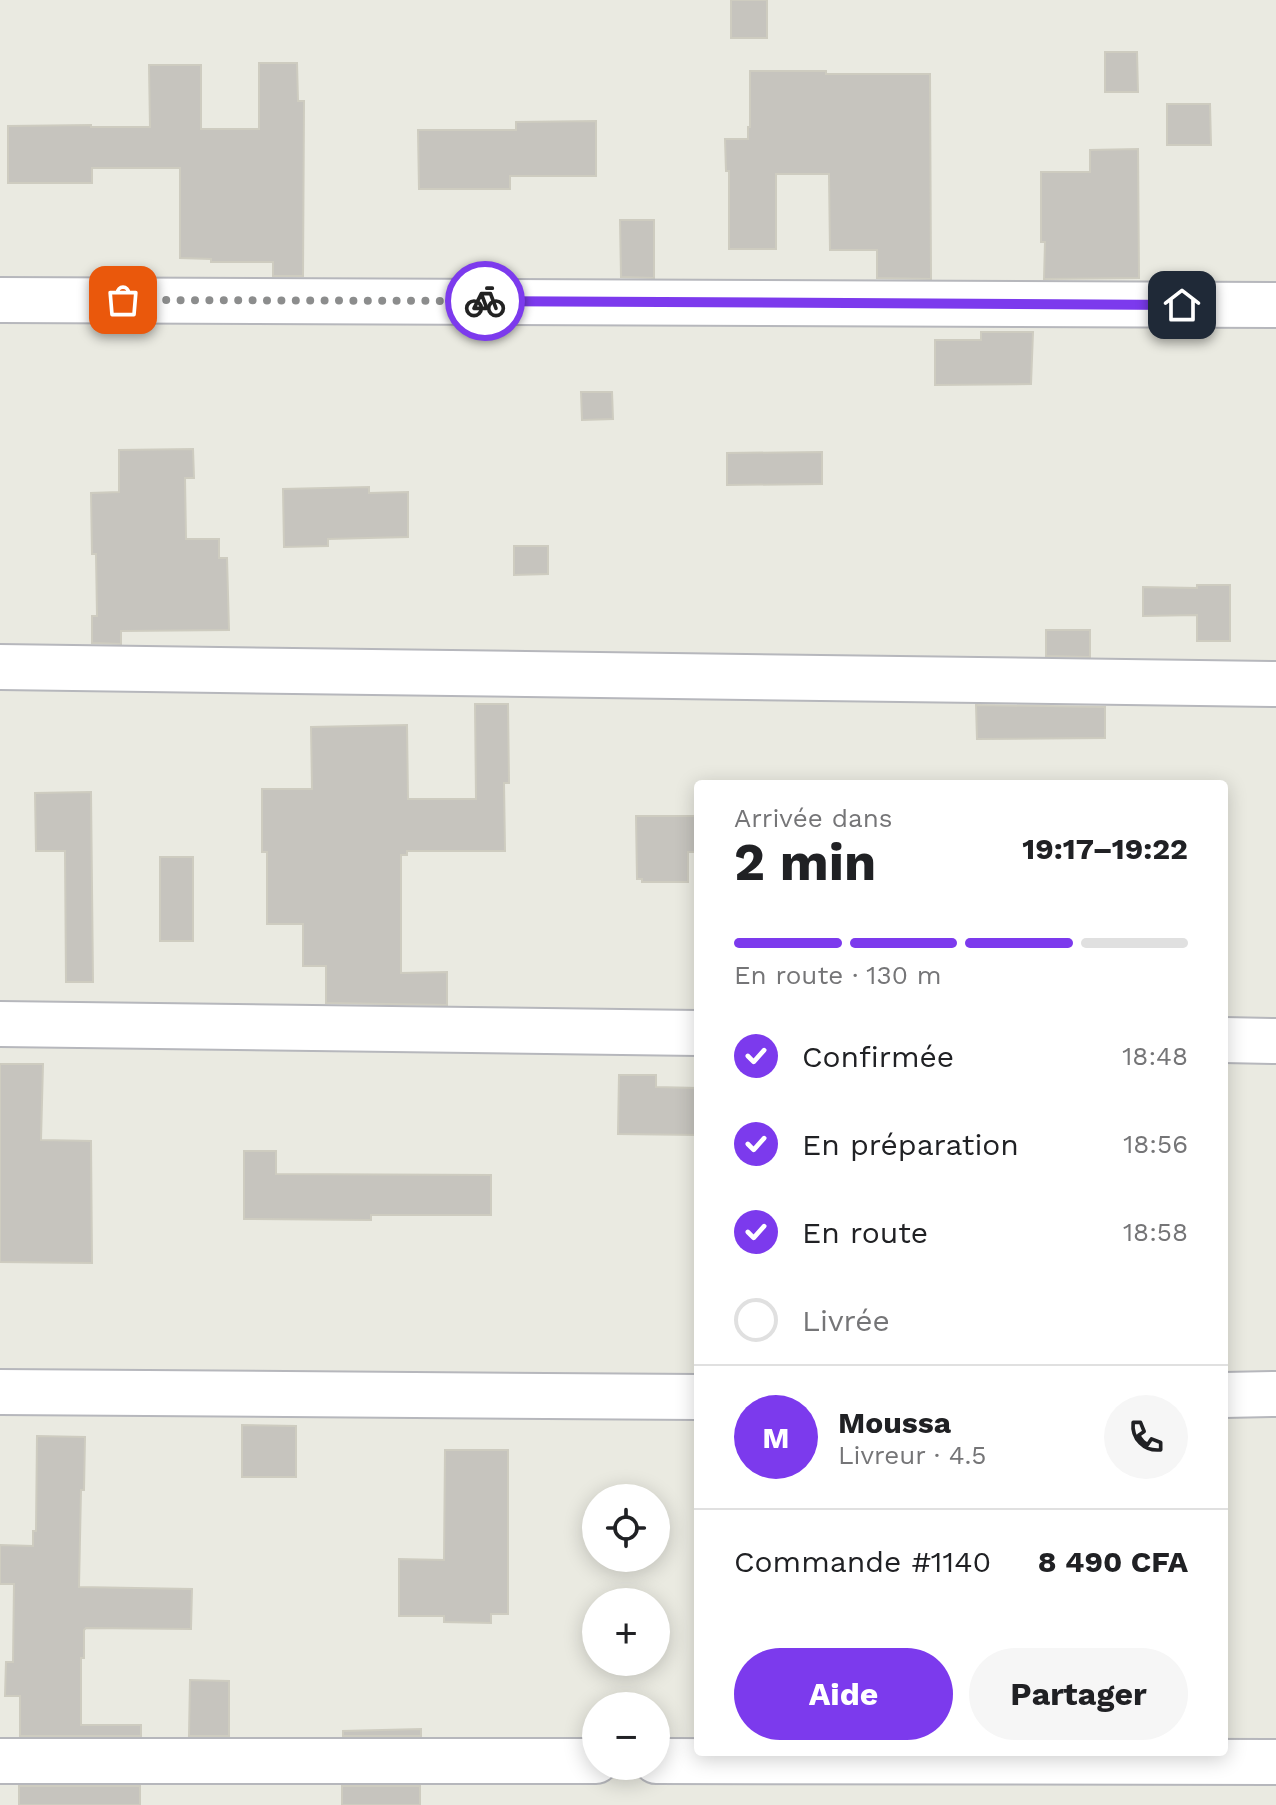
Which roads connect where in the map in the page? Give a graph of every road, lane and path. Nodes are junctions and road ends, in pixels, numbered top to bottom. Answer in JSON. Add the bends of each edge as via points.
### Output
{"nodes":[{"id":1,"x":0,"y":300,"type":"edge"},
{"id":2,"x":1276,"y":305,"type":"edge"},
{"id":3,"x":0,"y":667,"type":"edge"},
{"id":4,"x":1276,"y":684,"type":"edge"},
{"id":5,"x":0,"y":1024,"type":"edge"},
{"id":6,"x":694,"y":1033,"type":"edge"},
{"id":7,"x":1228,"y":1040,"type":"edge"},
{"id":8,"x":1276,"y":1041,"type":"edge"},
{"id":9,"x":0,"y":1392,"type":"edge"},
{"id":10,"x":1276,"y":1394,"type":"edge"},
{"id":11,"x":1228,"y":1395,"type":"edge"},
{"id":12,"x":694,"y":1397,"type":"edge"},
{"id":13,"x":0,"y":1761,"type":"edge"},
{"id":14,"x":582,"y":1761,"type":"edge"},
{"id":15,"x":670,"y":1761,"type":"edge"},
{"id":16,"x":1276,"y":1762,"type":"edge"}],
"edges":[{"from":1,"to":2,"type":"street"},
{"from":3,"to":4,"type":"street"},
{"from":5,"to":6,"type":"street"},
{"from":7,"to":8,"type":"street"},
{"from":9,"to":12,"type":"street"},
{"from":10,"to":11,"type":"street"},
{"from":13,"to":14,"type":"street"},
{"from":15,"to":16,"type":"street"}]}
